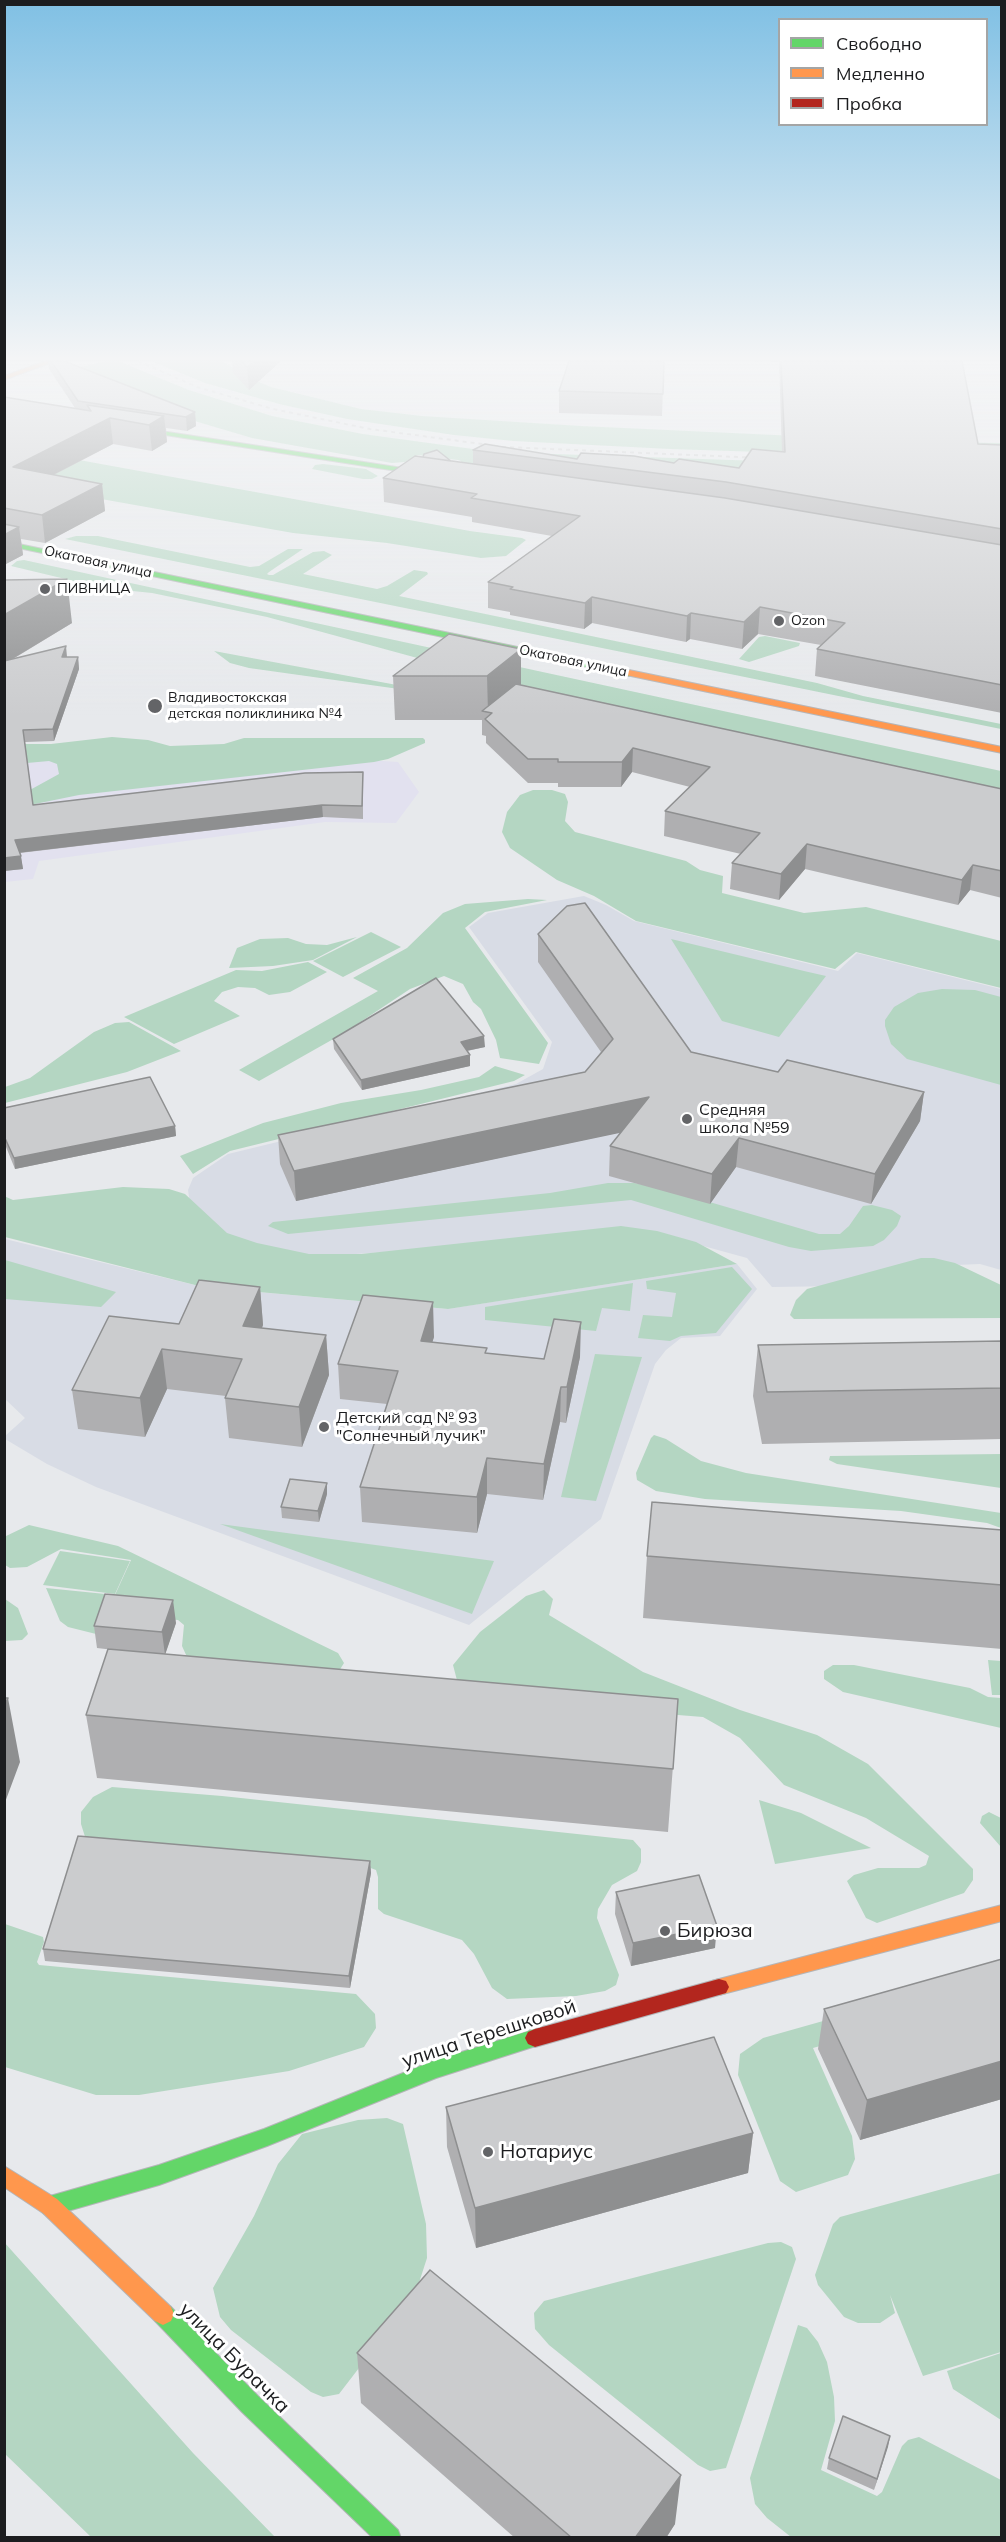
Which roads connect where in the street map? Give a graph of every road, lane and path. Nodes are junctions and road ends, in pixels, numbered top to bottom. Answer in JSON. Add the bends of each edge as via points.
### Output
{"nodes":[{"id":1,"x":4,"y":543,"type":"edge"},
{"id":2,"x":1002,"y":750,"type":"edge"},
{"id":3,"x":1002,"y":1913,"type":"edge"},
{"id":4,"x":4,"y":2175,"type":"edge"},
{"id":5,"x":50,"y":2206,"type":"junction"},
{"id":6,"x":390,"y":2538,"type":"edge"}],
"edges":[{"from":1,"to":2,"type":"main road","name":"Окатовая улица"},
{"from":3,"to":5,"type":"main road","name":"улица Терешковой","via":[[583,2023],[433,2070],[267,2137],[159,2175]]},
{"from":4,"to":5,"type":"main road"},
{"from":5,"to":6,"type":"main road","name":"улица Бурачка"}]}
